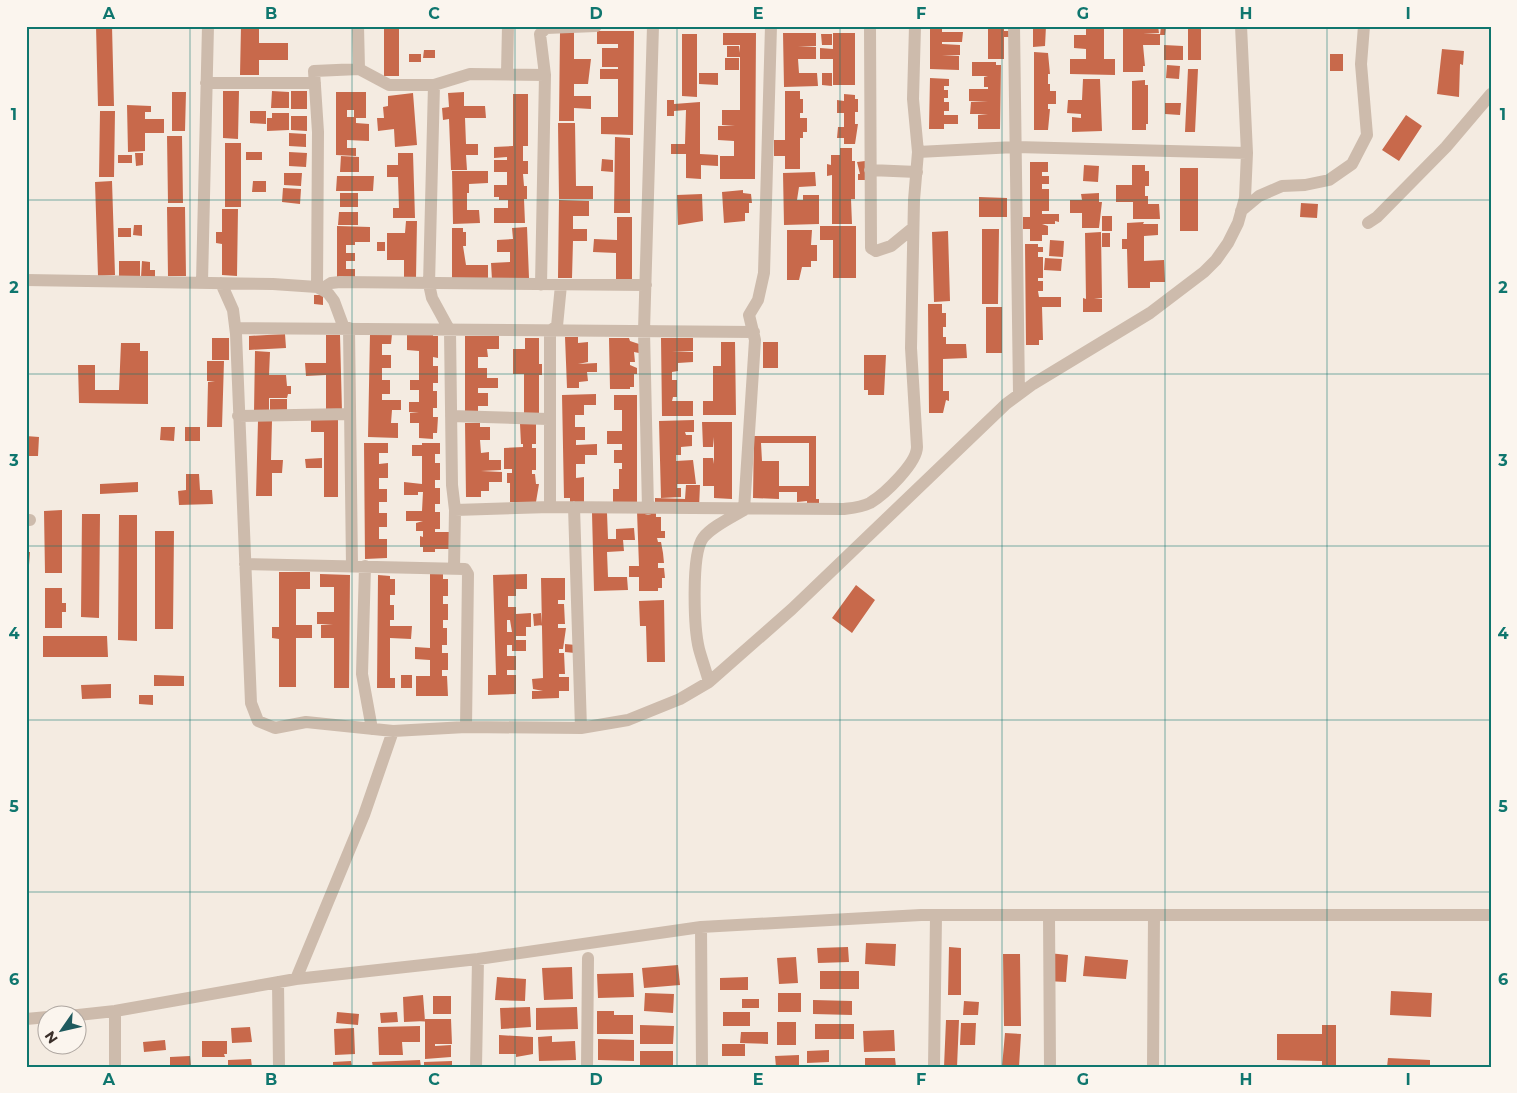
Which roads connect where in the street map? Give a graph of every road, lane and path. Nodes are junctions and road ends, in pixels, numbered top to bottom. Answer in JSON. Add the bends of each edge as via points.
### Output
{"nodes":[{"id":1,"x":208,"y":26,"type":"edge"},
{"id":2,"x":358,"y":26,"type":"edge"},
{"id":3,"x":508,"y":26,"type":"edge"},
{"id":4,"x":596,"y":26,"type":"edge"},
{"id":5,"x":653,"y":26,"type":"edge"},
{"id":6,"x":771,"y":26,"type":"edge"},
{"id":7,"x":870,"y":26,"type":"edge"},
{"id":8,"x":915,"y":26,"type":"edge"},
{"id":9,"x":1014,"y":26,"type":"edge"},
{"id":10,"x":1241,"y":26,"type":"edge"},
{"id":11,"x":1364,"y":26,"type":"edge"},
{"id":12,"x":359,"y":69,"type":"junction"},
{"id":13,"x":507,"y":73,"type":"junction"},
{"id":14,"x":545,"y":75,"type":"junction"},
{"id":15,"x":206,"y":83,"type":"junction"},
{"id":16,"x":315,"y":83,"type":"junction"},
{"id":17,"x":434,"y":85,"type":"junction"},
{"id":18,"x":1491,"y":94,"type":"edge"},
{"id":19,"x":1015,"y":148,"type":"junction"},
{"id":20,"x":918,"y":152,"type":"junction"},
{"id":21,"x":1247,"y":153,"type":"junction"},
{"id":22,"x":870,"y":170,"type":"junction"},
{"id":23,"x":917,"y":172,"type":"junction"},
{"id":24,"x":1241,"y":211,"type":"junction"},
{"id":25,"x":1368,"y":223,"type":"dead end"},
{"id":26,"x":914,"y":228,"type":"junction"},
{"id":27,"x":26,"y":280,"type":"edge"},
{"id":28,"x":202,"y":282,"type":"junction"},
{"id":29,"x":222,"y":283,"type":"junction"},
{"id":30,"x":429,"y":284,"type":"junction"},
{"id":31,"x":541,"y":285,"type":"junction"},
{"id":32,"x":561,"y":285,"type":"junction"},
{"id":33,"x":646,"y":286,"type":"junction"},
{"id":34,"x":320,"y":288,"type":"junction"},
{"id":35,"x":236,"y":328,"type":"junction"},
{"id":36,"x":346,"y":328,"type":"junction"},
{"id":37,"x":450,"y":331,"type":"junction"},
{"id":38,"x":550,"y":331,"type":"junction"},
{"id":39,"x":644,"y":331,"type":"junction"},
{"id":40,"x":754,"y":332,"type":"junction"},
{"id":41,"x":1019,"y":394,"type":"junction"},
{"id":42,"x":350,"y":414,"type":"junction"},
{"id":43,"x":238,"y":416,"type":"junction"},
{"id":44,"x":451,"y":416,"type":"junction"},
{"id":45,"x":548,"y":419,"type":"junction"},
{"id":46,"x":550,"y":507,"type":"junction"},
{"id":47,"x":574,"y":507,"type":"junction"},
{"id":48,"x":648,"y":509,"type":"junction"},
{"id":49,"x":455,"y":510,"type":"junction"},
{"id":50,"x":744,"y":510,"type":"junction"},
{"id":51,"x":244,"y":564,"type":"junction"},
{"id":52,"x":352,"y":566,"type":"junction"},
{"id":53,"x":365,"y":566,"type":"junction"},
{"id":54,"x":454,"y":568,"type":"junction"},
{"id":55,"x":709,"y":682,"type":"junction"},
{"id":56,"x":466,"y":727,"type":"junction"},
{"id":57,"x":581,"y":728,"type":"junction"},
{"id":58,"x":372,"y":729,"type":"junction"},
{"id":59,"x":393,"y":731,"type":"junction"},
{"id":60,"x":1049,"y":915,"type":"junction"},
{"id":61,"x":1154,"y":915,"type":"junction"},
{"id":62,"x":1491,"y":915,"type":"edge"},
{"id":63,"x":936,"y":916,"type":"junction"},
{"id":64,"x":700,"y":927,"type":"junction"},
{"id":65,"x":478,"y":958,"type":"junction"},
{"id":66,"x":588,"y":958,"type":"dead end"},
{"id":67,"x":296,"y":979,"type":"junction"},
{"id":68,"x":278,"y":982,"type":"junction"},
{"id":69,"x":114,"y":1011,"type":"junction"},
{"id":70,"x":88,"y":1014,"type":"edge"},
{"id":71,"x":115,"y":1067,"type":"edge"},
{"id":72,"x":279,"y":1067,"type":"edge"},
{"id":73,"x":476,"y":1067,"type":"edge"},
{"id":74,"x":587,"y":1067,"type":"edge"},
{"id":75,"x":702,"y":1067,"type":"edge"},
{"id":76,"x":934,"y":1067,"type":"edge"},
{"id":77,"x":1050,"y":1067,"type":"edge"},
{"id":78,"x":1153,"y":1067,"type":"edge"}],
"edges":[{"from":1,"to":15,"type":"street"},
{"from":2,"to":12,"type":"street"},
{"from":3,"to":13,"type":"street"},
{"from":4,"to":14,"type":"street","via":[[542,29]]},
{"from":5,"to":33,"type":"street"},
{"from":6,"to":40,"type":"street","via":[[764,272],[758,300],[749,315]]},
{"from":7,"to":22,"type":"street"},
{"from":8,"to":20,"type":"street","via":[[913,99]]},
{"from":9,"to":19,"type":"street"},
{"from":10,"to":21,"type":"street"},
{"from":11,"to":24,"type":"street","via":[[1361,64],[1367,135],[1352,164],[1329,180],[1282,186],[1259,196]]},
{"from":12,"to":16,"type":"street","via":[[314,70]]},
{"from":12,"to":17,"type":"street","via":[[389,85]]},
{"from":13,"to":14,"type":"street"},
{"from":13,"to":17,"type":"street","via":[[470,74]]},
{"from":14,"to":31,"type":"street"},
{"from":15,"to":16,"type":"street"},
{"from":15,"to":28,"type":"street"},
{"from":16,"to":34,"type":"street"},
{"from":17,"to":30,"type":"street"},
{"from":18,"to":25,"type":"street","via":[[1446,147]]},
{"from":19,"to":20,"type":"street"},
{"from":19,"to":21,"type":"street"},
{"from":19,"to":41,"type":"street"},
{"from":20,"to":23,"type":"street"},
{"from":21,"to":24,"type":"street"},
{"from":22,"to":23,"type":"street"},
{"from":22,"to":26,"type":"street","via":[[871,248],[885,250]]},
{"from":23,"to":26,"type":"street"},
{"from":24,"to":41,"type":"street","via":[[1228,243],[1204,272],[1150,313]]},
{"from":26,"to":50,"type":"street","via":[[911,348],[915,458],[880,496],[857,507]]},
{"from":27,"to":28,"type":"street"},
{"from":28,"to":29,"type":"street"},
{"from":29,"to":34,"type":"street"},
{"from":29,"to":35,"type":"street","via":[[230,300]]},
{"from":30,"to":31,"type":"street"},
{"from":30,"to":34,"type":"street","via":[[331,282]]},
{"from":30,"to":37,"type":"street","via":[[432,298]]},
{"from":31,"to":32,"type":"street"},
{"from":32,"to":33,"type":"street"},
{"from":32,"to":38,"type":"street","via":[[557,326]]},
{"from":33,"to":39,"type":"street"},
{"from":34,"to":36,"type":"street","via":[[334,301]]},
{"from":35,"to":36,"type":"street"},
{"from":35,"to":43,"type":"street"},
{"from":36,"to":37,"type":"street"},
{"from":36,"to":42,"type":"street"},
{"from":37,"to":38,"type":"street"},
{"from":37,"to":44,"type":"street"},
{"from":38,"to":39,"type":"street"},
{"from":38,"to":45,"type":"street"},
{"from":39,"to":40,"type":"street"},
{"from":39,"to":48,"type":"street"},
{"from":40,"to":50,"type":"street"},
{"from":41,"to":55,"type":"street","via":[[792,609]]},
{"from":42,"to":43,"type":"street"},
{"from":42,"to":52,"type":"street"},
{"from":43,"to":51,"type":"street"},
{"from":44,"to":45,"type":"street"},
{"from":44,"to":49,"type":"street"},
{"from":45,"to":46,"type":"street"},
{"from":46,"to":47,"type":"street"},
{"from":46,"to":49,"type":"street"},
{"from":47,"to":48,"type":"street"},
{"from":47,"to":57,"type":"street"},
{"from":48,"to":50,"type":"street"},
{"from":49,"to":54,"type":"street"},
{"from":50,"to":55,"type":"street","via":[[704,537],[696,557],[696,629]]},
{"from":51,"to":52,"type":"street"},
{"from":51,"to":58,"type":"street","via":[[251,703],[258,721],[275,728],[306,722]]},
{"from":52,"to":53,"type":"street"},
{"from":53,"to":54,"type":"street"},
{"from":53,"to":58,"type":"street","via":[[362,674]]},
{"from":54,"to":56,"type":"street","via":[[465,569],[468,574]]},
{"from":55,"to":57,"type":"street","via":[[680,699],[628,720]]},
{"from":56,"to":57,"type":"street"},
{"from":56,"to":59,"type":"street"},
{"from":58,"to":59,"type":"street"},
{"from":59,"to":67,"type":"street","via":[[364,815]]},
{"from":60,"to":61,"type":"street"},
{"from":60,"to":63,"type":"street"},
{"from":60,"to":77,"type":"street"},
{"from":61,"to":62,"type":"street"},
{"from":61,"to":78,"type":"street"},
{"from":63,"to":64,"type":"street"},
{"from":63,"to":76,"type":"street"},
{"from":64,"to":65,"type":"street"},
{"from":64,"to":75,"type":"street"},
{"from":65,"to":67,"type":"street"},
{"from":65,"to":73,"type":"street"},
{"from":66,"to":74,"type":"street"},
{"from":67,"to":68,"type":"street"},
{"from":68,"to":69,"type":"street"},
{"from":68,"to":72,"type":"street"},
{"from":69,"to":70,"type":"street"},
{"from":69,"to":71,"type":"street"}]}
